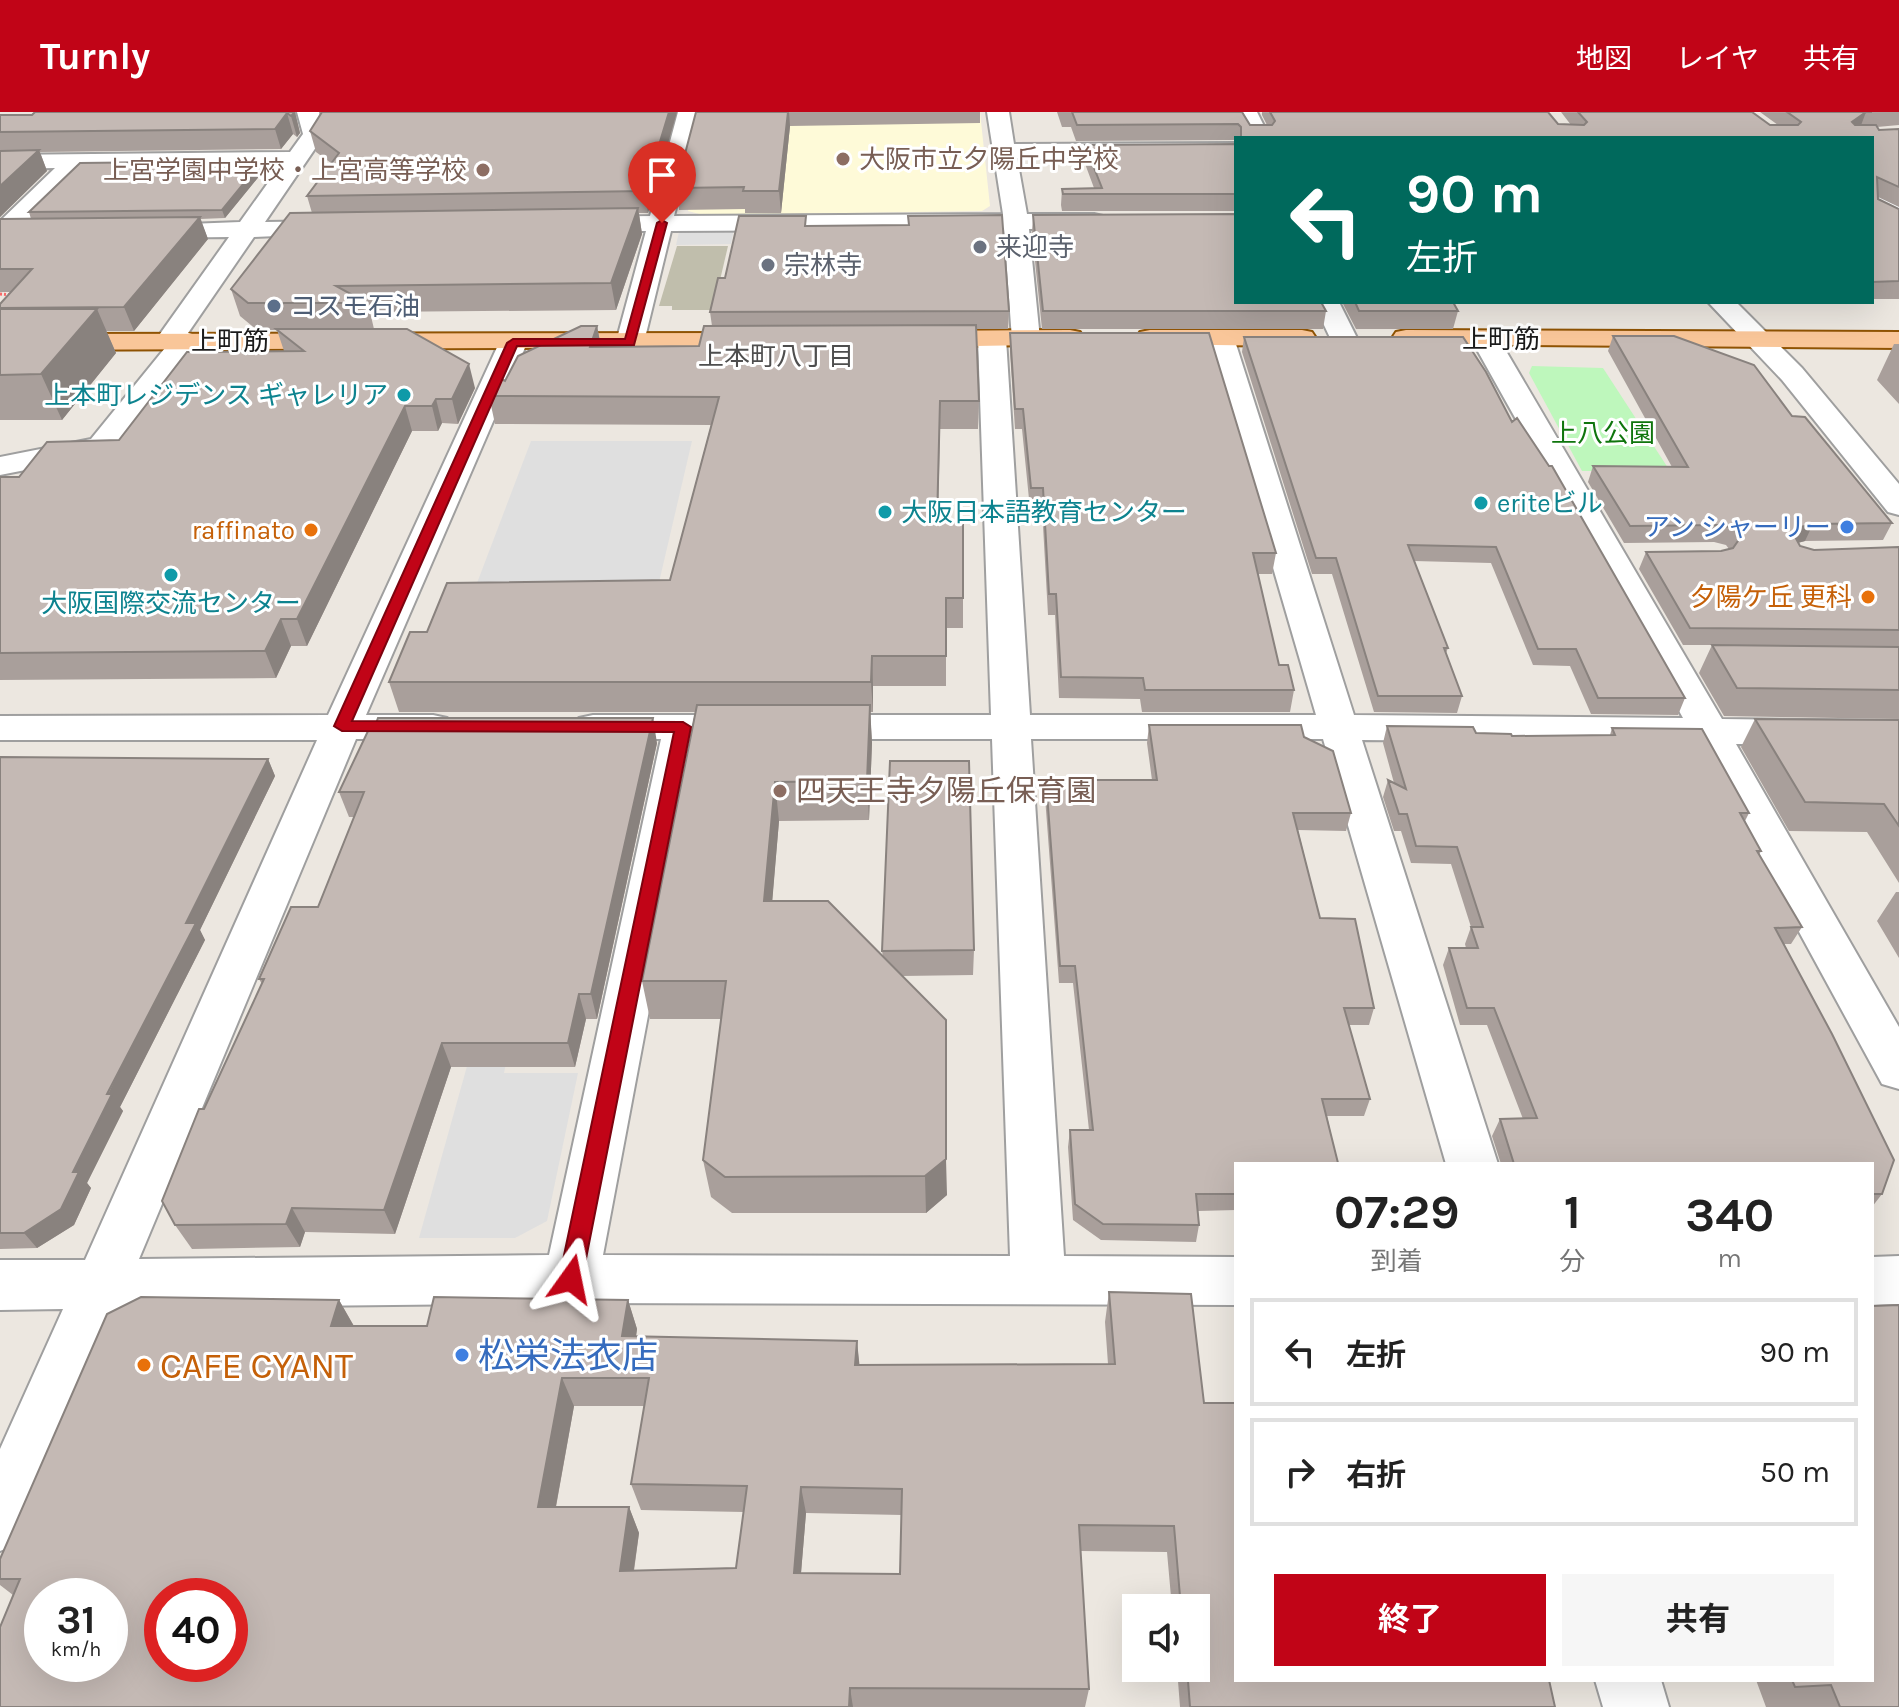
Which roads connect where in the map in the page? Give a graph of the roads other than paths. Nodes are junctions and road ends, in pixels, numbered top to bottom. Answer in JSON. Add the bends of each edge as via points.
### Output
{"nodes":[{"id":1,"x":308,"y":112,"type":"edge"},
{"id":2,"x":689,"y":112,"type":"edge"},
{"id":3,"x":998,"y":112,"type":"edge"},
{"id":4,"x":1246,"y":112,"type":"edge"},
{"id":5,"x":1258,"y":136,"type":"edge"},
{"id":6,"x":1234,"y":150,"type":"edge"},
{"id":7,"x":1004,"y":151,"type":"junction"},
{"id":8,"x":297,"y":159,"type":"junction"},
{"id":9,"x":77,"y":160,"type":"junction"},
{"id":10,"x":0,"y":162,"type":"edge"},
{"id":11,"x":1874,"y":201,"type":"edge"},
{"id":12,"x":1899,"y":201,"type":"edge"},
{"id":13,"x":1874,"y":202,"type":"edge"},
{"id":14,"x":1016,"y":221,"type":"junction"},
{"id":15,"x":1110,"y":221,"type":"edge"},
{"id":16,"x":1899,"y":221,"type":"edge"},
{"id":17,"x":662,"y":223,"type":"junction"},
{"id":18,"x":550,"y":225,"type":"edge"},
{"id":19,"x":359,"y":228,"type":"edge"},
{"id":20,"x":248,"y":229,"type":"junction"},
{"id":21,"x":126,"y":231,"type":"edge"},
{"id":22,"x":2,"y":232,"type":"edge"},
{"id":23,"x":34,"y":232,"type":"edge"},
{"id":24,"x":1327,"y":304,"type":"edge"},
{"id":25,"x":1723,"y":304,"type":"edge"},
{"id":26,"x":1101,"y":338,"type":"edge"},
{"id":27,"x":1131,"y":338,"type":"edge"},
{"id":28,"x":1220,"y":338,"type":"junction"},
{"id":29,"x":1343,"y":338,"type":"junction"},
{"id":30,"x":1009,"y":339,"type":"junction"},
{"id":31,"x":1485,"y":339,"type":"junction"},
{"id":32,"x":886,"y":340,"type":"edge"},
{"id":33,"x":1759,"y":340,"type":"junction"},
{"id":34,"x":1899,"y":340,"type":"edge"},
{"id":35,"x":178,"y":341,"type":"junction"},
{"id":36,"x":795,"y":341,"type":"edge"},
{"id":37,"x":0,"y":342,"type":"edge"},
{"id":38,"x":630,"y":342,"type":"junction"},
{"id":39,"x":513,"y":343,"type":"junction"},
{"id":40,"x":0,"y":466,"type":"edge"},
{"id":41,"x":1899,"y":505,"type":"edge"},
{"id":42,"x":1667,"y":659,"type":"junction"},
{"id":43,"x":1713,"y":660,"type":"dead end"},
{"id":44,"x":342,"y":726,"type":"junction"},
{"id":45,"x":466,"y":727,"type":"edge"},
{"id":46,"x":559,"y":727,"type":"edge"},
{"id":47,"x":683,"y":727,"type":"junction"},
{"id":48,"x":1013,"y":727,"type":"junction"},
{"id":49,"x":1336,"y":727,"type":"junction"},
{"id":50,"x":1,"y":729,"type":"edge"},
{"id":51,"x":1707,"y":731,"type":"junction"},
{"id":52,"x":1899,"y":733,"type":"edge"},
{"id":53,"x":1899,"y":1070,"type":"edge"},
{"id":54,"x":1471,"y":1162,"type":"edge"},
{"id":55,"x":571,"y":1279,"type":"junction"},
{"id":56,"x":1038,"y":1280,"type":"junction"},
{"id":57,"x":1899,"y":1280,"type":"edge"},
{"id":58,"x":1234,"y":1281,"type":"edge"},
{"id":59,"x":1874,"y":1281,"type":"edge"},
{"id":60,"x":0,"y":1285,"type":"edge"},
{"id":61,"x":103,"y":1285,"type":"junction"},
{"id":62,"x":0,"y":1520,"type":"edge"},
{"id":63,"x":1629,"y":1682,"type":"edge"},
{"id":64,"x":1636,"y":1707,"type":"edge"}],
"edges":[{"from":1,"to":8,"type":"street","via":[[314,134]]},
{"from":2,"to":17,"type":"street"},
{"from":3,"to":7,"type":"street"},
{"from":4,"to":5,"type":"street"},
{"from":6,"to":7,"type":"street"},
{"from":7,"to":14,"type":"street"},
{"from":8,"to":9,"type":"street"},
{"from":8,"to":20,"type":"street"},
{"from":9,"to":10,"type":"street"},
{"from":9,"to":22,"type":"street"},
{"from":11,"to":12,"type":"street"},
{"from":13,"to":16,"type":"street"},
{"from":14,"to":15,"type":"street"},
{"from":14,"to":17,"type":"street"},
{"from":14,"to":30,"type":"street"},
{"from":17,"to":18,"type":"street"},
{"from":17,"to":38,"type":"street"},
{"from":19,"to":20,"type":"street"},
{"from":20,"to":21,"type":"street"},
{"from":20,"to":35,"type":"street"},
{"from":22,"to":23,"type":"street"},
{"from":24,"to":29,"type":"street"},
{"from":25,"to":33,"type":"street"},
{"from":26,"to":30,"type":"main road"},
{"from":27,"to":28,"type":"main road","name":"上町筋"},
{"from":28,"to":29,"type":"main road","name":"上町筋"},
{"from":28,"to":49,"type":"street"},
{"from":29,"to":31,"type":"main road","name":"上町筋"},
{"from":30,"to":32,"type":"main road"},
{"from":30,"to":48,"type":"street"},
{"from":31,"to":33,"type":"main road","name":"上町筋"},
{"from":31,"to":42,"type":"street","via":[[1625,556]]},
{"from":33,"to":34,"type":"main road","name":"上町筋"},
{"from":33,"to":41,"type":"street"},
{"from":35,"to":37,"type":"main road","name":"上町筋"},
{"from":35,"to":39,"type":"main road","name":"上町筋"},
{"from":35,"to":40,"type":"street","via":[[101,446]]},
{"from":36,"to":38,"type":"main road","name":"上町筋"},
{"from":38,"to":39,"type":"main road","name":"上町筋"},
{"from":39,"to":44,"type":"street"},
{"from":42,"to":43,"type":"street"},
{"from":42,"to":51,"type":"street"},
{"from":44,"to":45,"type":"street"},
{"from":44,"to":50,"type":"street"},
{"from":44,"to":61,"type":"street"},
{"from":46,"to":47,"type":"street"},
{"from":47,"to":48,"type":"street"},
{"from":47,"to":55,"type":"street"},
{"from":48,"to":49,"type":"street"},
{"from":48,"to":56,"type":"street"},
{"from":49,"to":51,"type":"street"},
{"from":49,"to":54,"type":"street"},
{"from":51,"to":52,"type":"street"},
{"from":51,"to":53,"type":"street"},
{"from":55,"to":56,"type":"street"},
{"from":55,"to":61,"type":"street"},
{"from":56,"to":58,"type":"street"},
{"from":57,"to":59,"type":"street"},
{"from":60,"to":61,"type":"street"},
{"from":61,"to":62,"type":"street"},
{"from":63,"to":64,"type":"street"}]}
